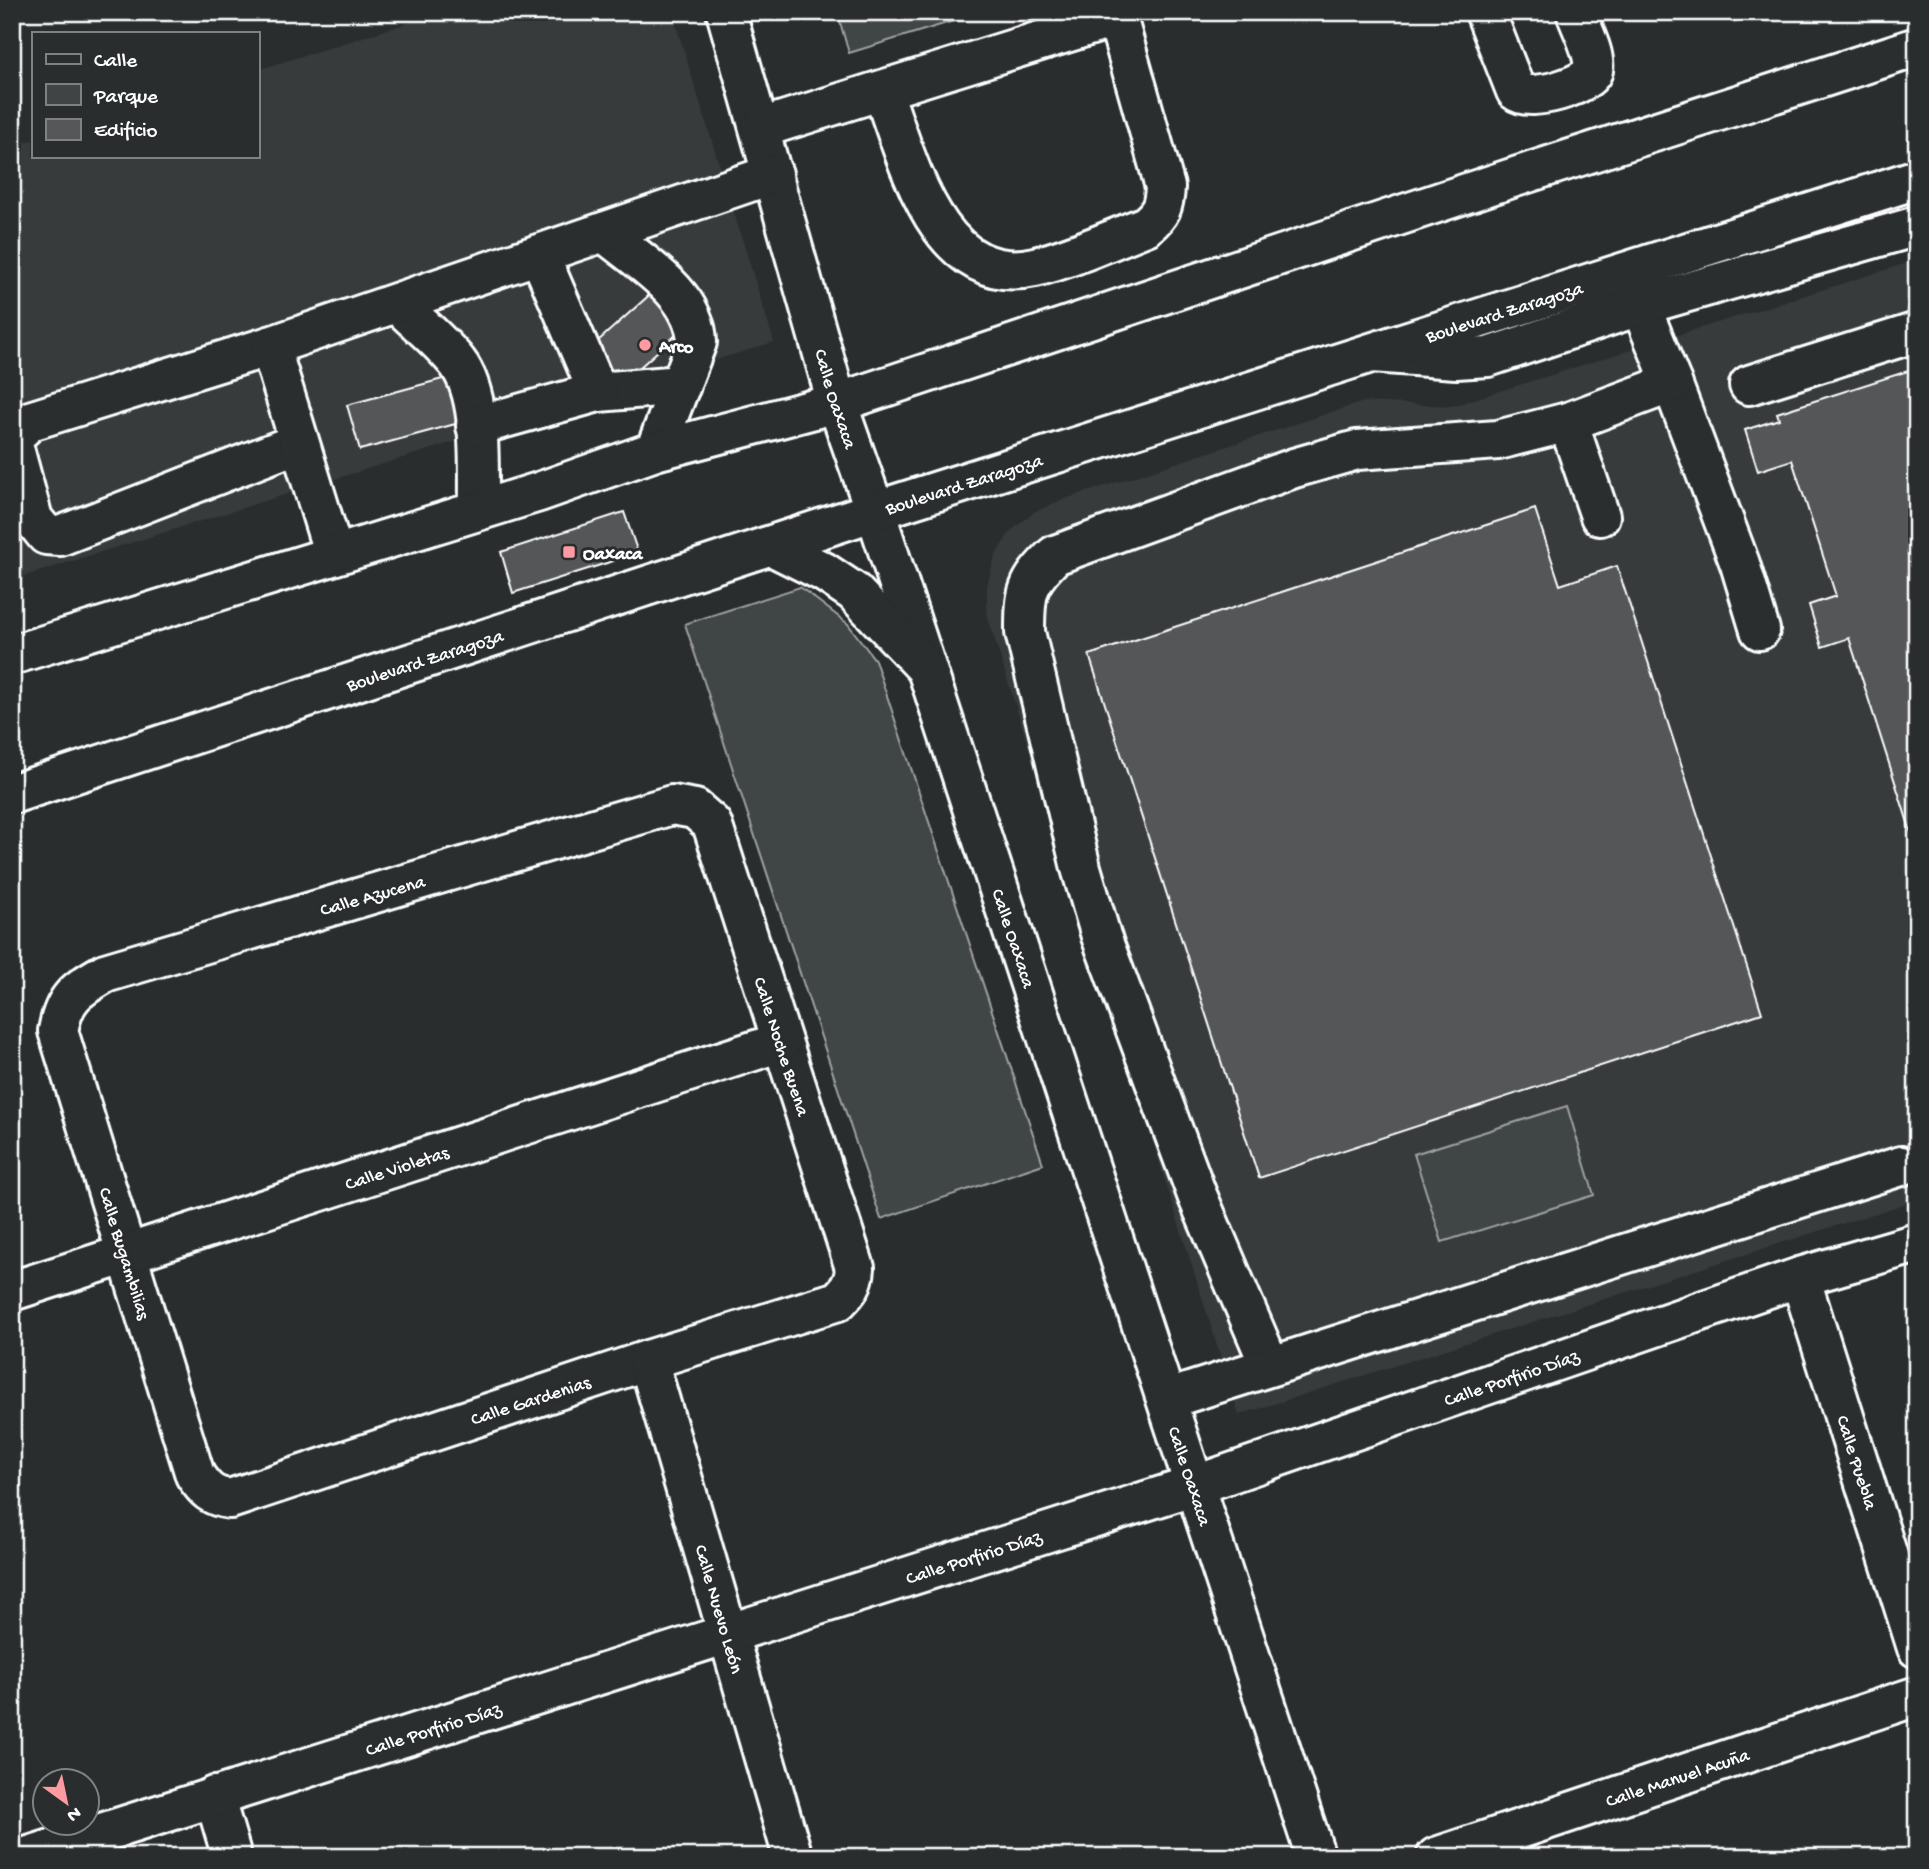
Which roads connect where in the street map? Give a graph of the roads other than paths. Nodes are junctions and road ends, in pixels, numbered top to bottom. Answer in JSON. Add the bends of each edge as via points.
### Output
{"nodes":[{"id":1,"x":726,"y":12,"type":"edge"},
{"id":2,"x":1485,"y":12,"type":"edge"},
{"id":3,"x":1576,"y":12,"type":"edge"},
{"id":4,"x":1127,"y":15,"type":"edge"},
{"id":5,"x":1917,"y":47,"type":"edge"},
{"id":6,"x":882,"y":90,"type":"junction"},
{"id":7,"x":761,"y":128,"type":"junction"},
{"id":8,"x":773,"y":174,"type":"junction"},
{"id":9,"x":1917,"y":179,"type":"edge"},
{"id":10,"x":1917,"y":226,"type":"edge"},
{"id":11,"x":604,"y":232,"type":"junction"},
{"id":12,"x":539,"y":254,"type":"junction"},
{"id":13,"x":1633,"y":288,"type":"junction"},
{"id":14,"x":399,"y":304,"type":"junction"},
{"id":15,"x":1917,"y":332,"type":"edge"},
{"id":16,"x":270,"y":346,"type":"junction"},
{"id":17,"x":1672,"y":383,"type":"junction"},
{"id":18,"x":681,"y":385,"type":"junction"},
{"id":19,"x":1749,"y":385,"type":"dead end"},
{"id":20,"x":598,"y":392,"type":"junction"},
{"id":21,"x":837,"y":403,"type":"junction"},
{"id":22,"x":1568,"y":422,"type":"junction"},
{"id":23,"x":476,"y":426,"type":"junction"},
{"id":24,"x":298,"y":443,"type":"junction"},
{"id":25,"x":656,"y":451,"type":"junction"},
{"id":26,"x":479,"y":510,"type":"junction"},
{"id":27,"x":875,"y":511,"type":"junction"},
{"id":28,"x":1600,"y":516,"type":"dead end"},
{"id":29,"x":772,"y":546,"type":"junction"},
{"id":30,"x":334,"y":555,"type":"junction"},
{"id":31,"x":1760,"y":630,"type":"dead end"},
{"id":32,"x":12,"y":655,"type":"edge"},
{"id":33,"x":926,"y":667,"type":"junction"},
{"id":34,"x":12,"y":794,"type":"edge"},
{"id":35,"x":712,"y":824,"type":"joint"},
{"id":36,"x":58,"y":1031,"type":"joint"},
{"id":37,"x":781,"y":1042,"type":"junction"},
{"id":38,"x":1901,"y":1166,"type":"dead end"},
{"id":39,"x":1917,"y":1242,"type":"edge"},
{"id":40,"x":126,"y":1254,"type":"junction"},
{"id":41,"x":855,"y":1268,"type":"joint"},
{"id":42,"x":1800,"y":1278,"type":"junction"},
{"id":43,"x":12,"y":1292,"type":"edge"},
{"id":44,"x":648,"y":1360,"type":"junction"},
{"id":45,"x":1270,"y":1366,"type":"junction"},
{"id":46,"x":1168,"y":1399,"type":"junction"},
{"id":47,"x":195,"y":1475,"type":"joint"},
{"id":48,"x":1196,"y":1485,"type":"junction"},
{"id":49,"x":725,"y":1635,"type":"junction"},
{"id":50,"x":1917,"y":1648,"type":"edge"},
{"id":51,"x":1917,"y":1696,"type":"edge"},
{"id":52,"x":214,"y":1796,"type":"junction"},
{"id":53,"x":26,"y":1857,"type":"edge"},
{"id":54,"x":232,"y":1857,"type":"edge"},
{"id":55,"x":793,"y":1857,"type":"edge"},
{"id":56,"x":1316,"y":1857,"type":"edge"},
{"id":57,"x":1436,"y":1857,"type":"edge"}],
"edges":[{"from":1,"to":7,"type":"street","name":"Calle Oaxaca"},
{"from":2,"to":3,"type":"street","via":[[1516,91],[1533,97],[1587,80],[1593,72]]},
{"from":4,"to":6,"type":"street"},
{"from":4,"to":6,"type":"street","via":[[1165,187],[1164,206],[1146,226],[1035,267],[1007,270],[983,266],[948,239],[923,200]]},
{"from":5,"to":21,"type":"street"},
{"from":6,"to":7,"type":"street"},
{"from":7,"to":8,"type":"street","name":"Calle Oaxaca"},
{"from":8,"to":11,"type":"street"},
{"from":8,"to":21,"type":"street","name":"Calle Oaxaca"},
{"from":9,"to":13,"type":"street","name":"Boulevard Zaragoza"},
{"from":10,"to":13,"type":"street"},
{"from":11,"to":12,"type":"street"},
{"from":11,"to":18,"type":"street","via":[[688,307],[697,342]]},
{"from":12,"to":14,"type":"street"},
{"from":12,"to":20,"type":"street"},
{"from":13,"to":17,"type":"street"},
{"from":13,"to":27,"type":"street","name":"Boulevard Zaragoza","via":[[1372,354]]},
{"from":14,"to":16,"type":"street"},
{"from":14,"to":23,"type":"street","via":[[457,362],[471,386]]},
{"from":15,"to":19,"type":"street"},
{"from":16,"to":24,"type":"street"},
{"from":16,"to":24,"type":"street","via":[[30,421],[12,441],[33,519],[46,535],[61,536]]},
{"from":17,"to":22,"type":"street"},
{"from":17,"to":31,"type":"street"},
{"from":18,"to":20,"type":"street"},
{"from":18,"to":25,"type":"street"},
{"from":20,"to":23,"type":"street"},
{"from":21,"to":25,"type":"street"},
{"from":21,"to":27,"type":"street","name":"Calle Oaxaca"},
{"from":22,"to":28,"type":"street"},
{"from":22,"to":45,"type":"street","via":[[1498,440],[1357,450],[1055,555],[1033,576],[1025,602],[1025,632],[1101,936],[1197,1195]]},
{"from":23,"to":26,"type":"street"},
{"from":24,"to":30,"type":"street"},
{"from":25,"to":26,"type":"street"},
{"from":26,"to":30,"type":"street"},
{"from":27,"to":29,"type":"street","name":"Boulevard Zaragoza"},
{"from":27,"to":33,"type":"street","name":"Calle Oaxaca"},
{"from":29,"to":33,"type":"street","via":[[854,593]]},
{"from":29,"to":34,"type":"street","name":"Boulevard Zaragoza"},
{"from":30,"to":32,"type":"street"},
{"from":33,"to":46,"type":"street","name":"Calle Oaxaca"},
{"from":35,"to":36,"type":"street","name":"Calle Azucena","via":[[695,809],[672,805],[105,973],[76,990],[62,1010]]},
{"from":35,"to":37,"type":"street","name":"Calle Noche Buena"},
{"from":36,"to":40,"type":"street","name":"Calle Bugambilias"},
{"from":37,"to":40,"type":"street","name":"Calle Violetas"},
{"from":37,"to":41,"type":"street","name":"Calle Noche Buena"},
{"from":38,"to":45,"type":"street"},
{"from":39,"to":42,"type":"street","name":"Calle Porfirio Díaz"},
{"from":40,"to":43,"type":"street","name":"Calle Violetas"},
{"from":40,"to":47,"type":"street","name":"Calle Bugambilias"},
{"from":41,"to":44,"type":"street","name":"Calle Gardenias","via":[[854,1280],[838,1301]]},
{"from":42,"to":48,"type":"street","name":"Calle Porfirio Díaz"},
{"from":42,"to":50,"type":"street","name":"Calle Puebla"},
{"from":44,"to":47,"type":"street","name":"Calle Gardenias","via":[[230,1499],[216,1498]]},
{"from":44,"to":49,"type":"street","name":"Calle Nuevo León"},
{"from":45,"to":46,"type":"street"},
{"from":46,"to":48,"type":"street","name":"Calle Oaxaca"},
{"from":48,"to":49,"type":"street","name":"Calle Porfirio Díaz"},
{"from":48,"to":56,"type":"street","name":"Calle Oaxaca"},
{"from":49,"to":52,"type":"street","name":"Calle Porfirio Díaz"},
{"from":49,"to":55,"type":"street","name":"Calle Nuevo León"},
{"from":51,"to":57,"type":"street","name":"Calle Manuel Acuña"},
{"from":52,"to":53,"type":"street","name":"Calle Porfirio Díaz"},
{"from":52,"to":54,"type":"street"}]}
